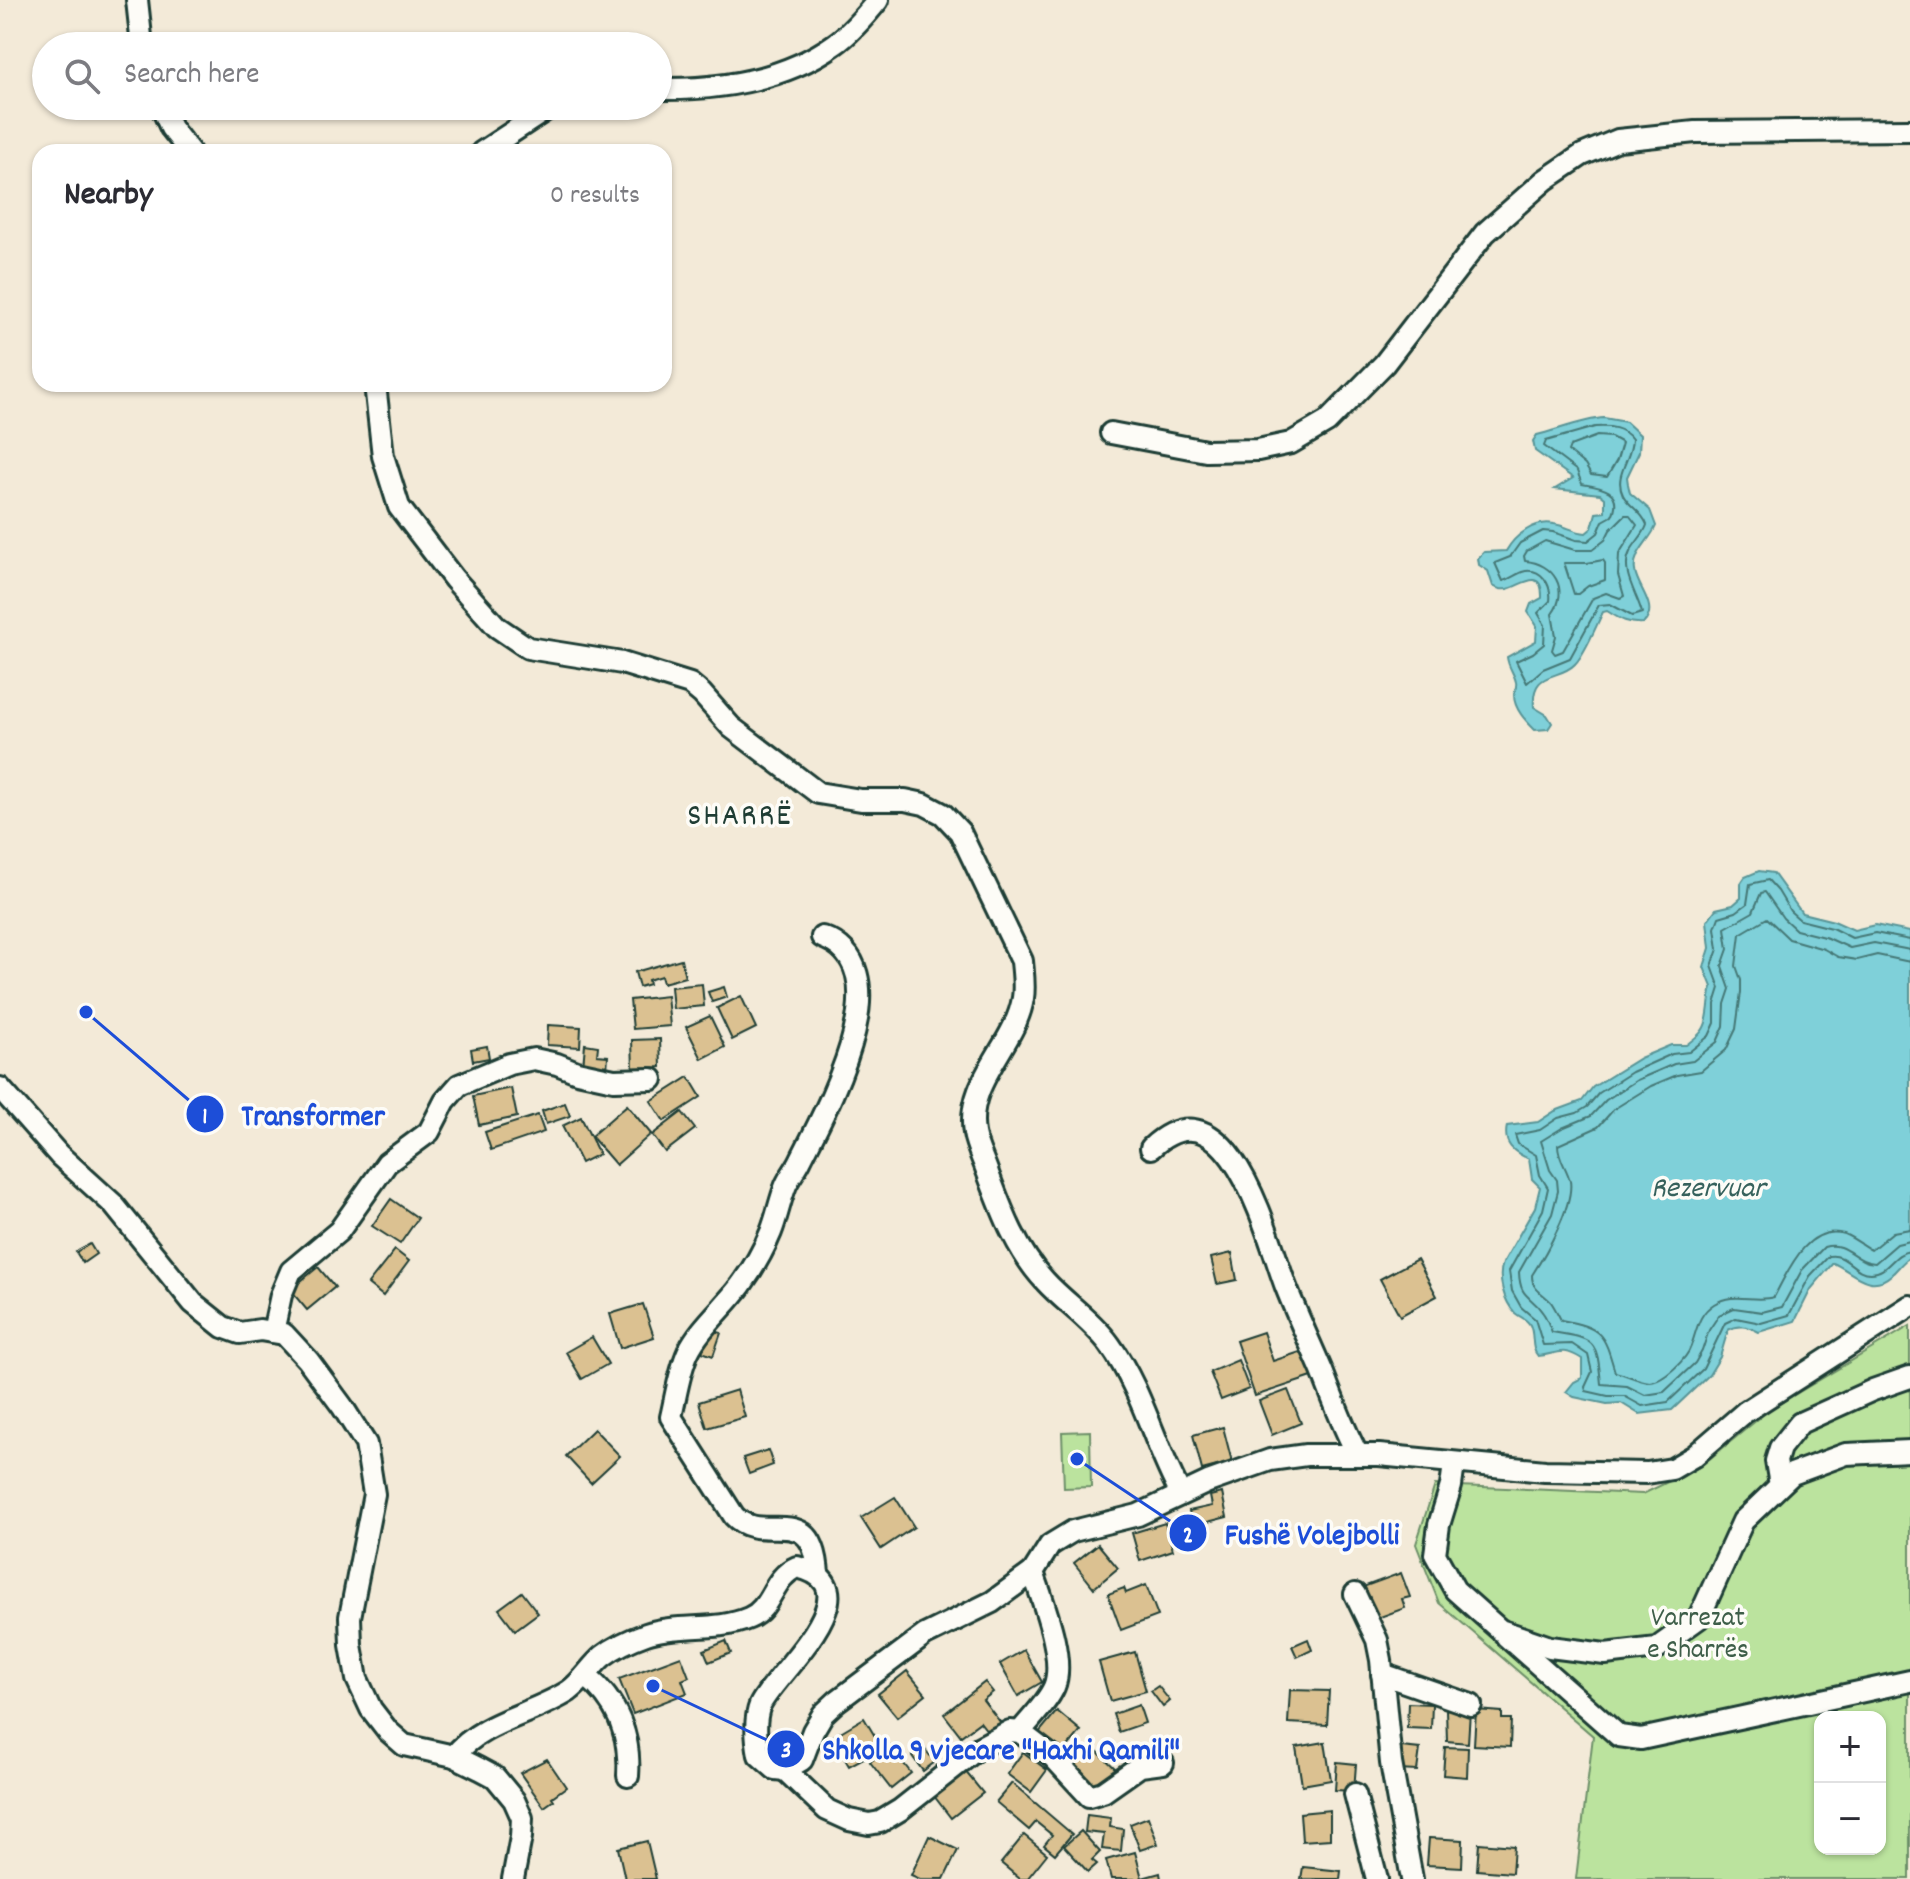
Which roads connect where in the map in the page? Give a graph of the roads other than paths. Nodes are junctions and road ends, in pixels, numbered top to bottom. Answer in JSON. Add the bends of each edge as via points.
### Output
{"nodes":[{"id":1,"x":137,"y":0,"type":"edge"},
{"id":2,"x":878,"y":0,"type":"edge"},
{"id":3,"x":140,"y":32,"type":"edge"},
{"id":4,"x":672,"y":88,"type":"edge"},
{"id":5,"x":167,"y":120,"type":"edge"},
{"id":6,"x":531,"y":120,"type":"edge"},
{"id":7,"x":1910,"y":130,"type":"edge"},
{"id":8,"x":184,"y":144,"type":"edge"},
{"id":9,"x":494,"y":144,"type":"edge"},
{"id":10,"x":376,"y":392,"type":"edge"},
{"id":11,"x":1111,"y":433,"type":"dead end"},
{"id":12,"x":822,"y":937,"type":"dead end"},
{"id":13,"x":652,"y":1079,"type":"dead end"},
{"id":14,"x":0,"y":1088,"type":"edge"},
{"id":15,"x":1151,"y":1148,"type":"dead end"},
{"id":16,"x":1910,"y":1306,"type":"edge"},
{"id":17,"x":273,"y":1332,"type":"junction"},
{"id":18,"x":1910,"y":1377,"type":"edge"},
{"id":19,"x":1910,"y":1451,"type":"edge"},
{"id":20,"x":1358,"y":1455,"type":"junction"},
{"id":21,"x":1454,"y":1464,"type":"junction"},
{"id":22,"x":1780,"y":1485,"type":"junction"},
{"id":23,"x":1181,"y":1494,"type":"junction"},
{"id":24,"x":1033,"y":1572,"type":"junction"},
{"id":25,"x":818,"y":1575,"type":"junction"},
{"id":26,"x":1355,"y":1594,"type":"dead end"},
{"id":27,"x":1500,"y":1630,"type":"junction"},
{"id":28,"x":1382,"y":1674,"type":"junction"},
{"id":29,"x":586,"y":1676,"type":"junction"},
{"id":30,"x":1910,"y":1681,"type":"edge"},
{"id":31,"x":1471,"y":1705,"type":"dead end"},
{"id":32,"x":1020,"y":1732,"type":"junction"},
{"id":33,"x":454,"y":1756,"type":"junction"},
{"id":34,"x":1163,"y":1763,"type":"dead end"},
{"id":35,"x":785,"y":1770,"type":"junction"},
{"id":36,"x":628,"y":1776,"type":"dead end"},
{"id":37,"x":1355,"y":1794,"type":"dead end"},
{"id":38,"x":513,"y":1879,"type":"edge"},
{"id":39,"x":1377,"y":1879,"type":"edge"},
{"id":40,"x":1412,"y":1879,"type":"edge"}],
"edges":[{"from":1,"to":3,"type":"street"},
{"from":2,"to":4,"type":"street","via":[[837,44],[791,67],[720,85]]},
{"from":5,"to":8,"type":"street"},
{"from":6,"to":9,"type":"street"},
{"from":7,"to":11,"type":"street","via":[[1695,132],[1618,140],[1582,155],[1545,180],[1485,233],[1384,364],[1327,422],[1291,443],[1206,451]]},
{"from":10,"to":23,"type":"street","via":[[383,456],[399,507],[454,579],[509,636],[540,652],[622,663],[690,684],[731,727],[818,793],[924,804],[960,832],[1022,961],[1024,979],[1017,1018],[981,1085],[973,1111],[974,1134],[1020,1248],[1047,1284],[1111,1346],[1145,1407]]},
{"from":12,"to":25,"type":"street","via":[[848,953],[860,983],[861,1003],[846,1057],[786,1185],[770,1233],[740,1286],[689,1352],[671,1417],[739,1521],[802,1533],[817,1556]]},
{"from":13,"to":17,"type":"street","via":[[614,1080],[534,1059],[459,1085],[429,1132],[387,1163],[339,1231],[291,1271]]},
{"from":14,"to":17,"type":"street","via":[[59,1155],[113,1204],[193,1303],[223,1327],[240,1333]]},
{"from":15,"to":20,"type":"street","via":[[1176,1131],[1192,1131],[1205,1134],[1236,1161]]},
{"from":16,"to":21,"type":"street","via":[[1745,1412],[1672,1469],[1629,1473]]},
{"from":17,"to":33,"type":"street","via":[[284,1334],[308,1360],[366,1444],[374,1494],[350,1617],[357,1679],[371,1709],[404,1745]]},
{"from":18,"to":22,"type":"street","via":[[1800,1423],[1780,1448]]},
{"from":19,"to":22,"type":"street","via":[[1846,1454],[1792,1474]]},
{"from":20,"to":21,"type":"street"},
{"from":20,"to":23,"type":"street","via":[[1270,1460]]},
{"from":21,"to":27,"type":"street","via":[[1435,1554],[1455,1590]]},
{"from":22,"to":27,"type":"street","via":[[1743,1521],[1699,1618],[1657,1648],[1605,1654],[1550,1647]]},
{"from":23,"to":24,"type":"street","via":[[1138,1515],[1061,1537]]},
{"from":24,"to":32,"type":"street","via":[[1047,1612],[1057,1677]]},
{"from":24,"to":35,"type":"street","via":[[992,1602],[925,1635],[837,1701],[823,1714],[802,1760]]},
{"from":25,"to":29,"type":"street","via":[[797,1567],[785,1572],[761,1610],[746,1620],[667,1629],[632,1639],[601,1658]]},
{"from":25,"to":35,"type":"street","via":[[825,1585],[827,1608],[816,1633],[758,1713],[759,1755],[775,1769]]},
{"from":26,"to":28,"type":"street","via":[[1377,1640]]},
{"from":27,"to":30,"type":"street","via":[[1619,1736],[1641,1739]]},
{"from":28,"to":31,"type":"street"},
{"from":28,"to":40,"type":"street"},
{"from":29,"to":33,"type":"street","via":[[554,1699],[475,1736]]},
{"from":29,"to":36,"type":"street","via":[[611,1700],[626,1745]]},
{"from":32,"to":34,"type":"street","via":[[1053,1757],[1089,1796],[1140,1766]]},
{"from":32,"to":35,"type":"street","via":[[1010,1731],[980,1747],[900,1810],[869,1824],[827,1810]]},
{"from":33,"to":38,"type":"street","via":[[495,1777],[514,1800],[522,1818]]},
{"from":37,"to":39,"type":"street"}]}
